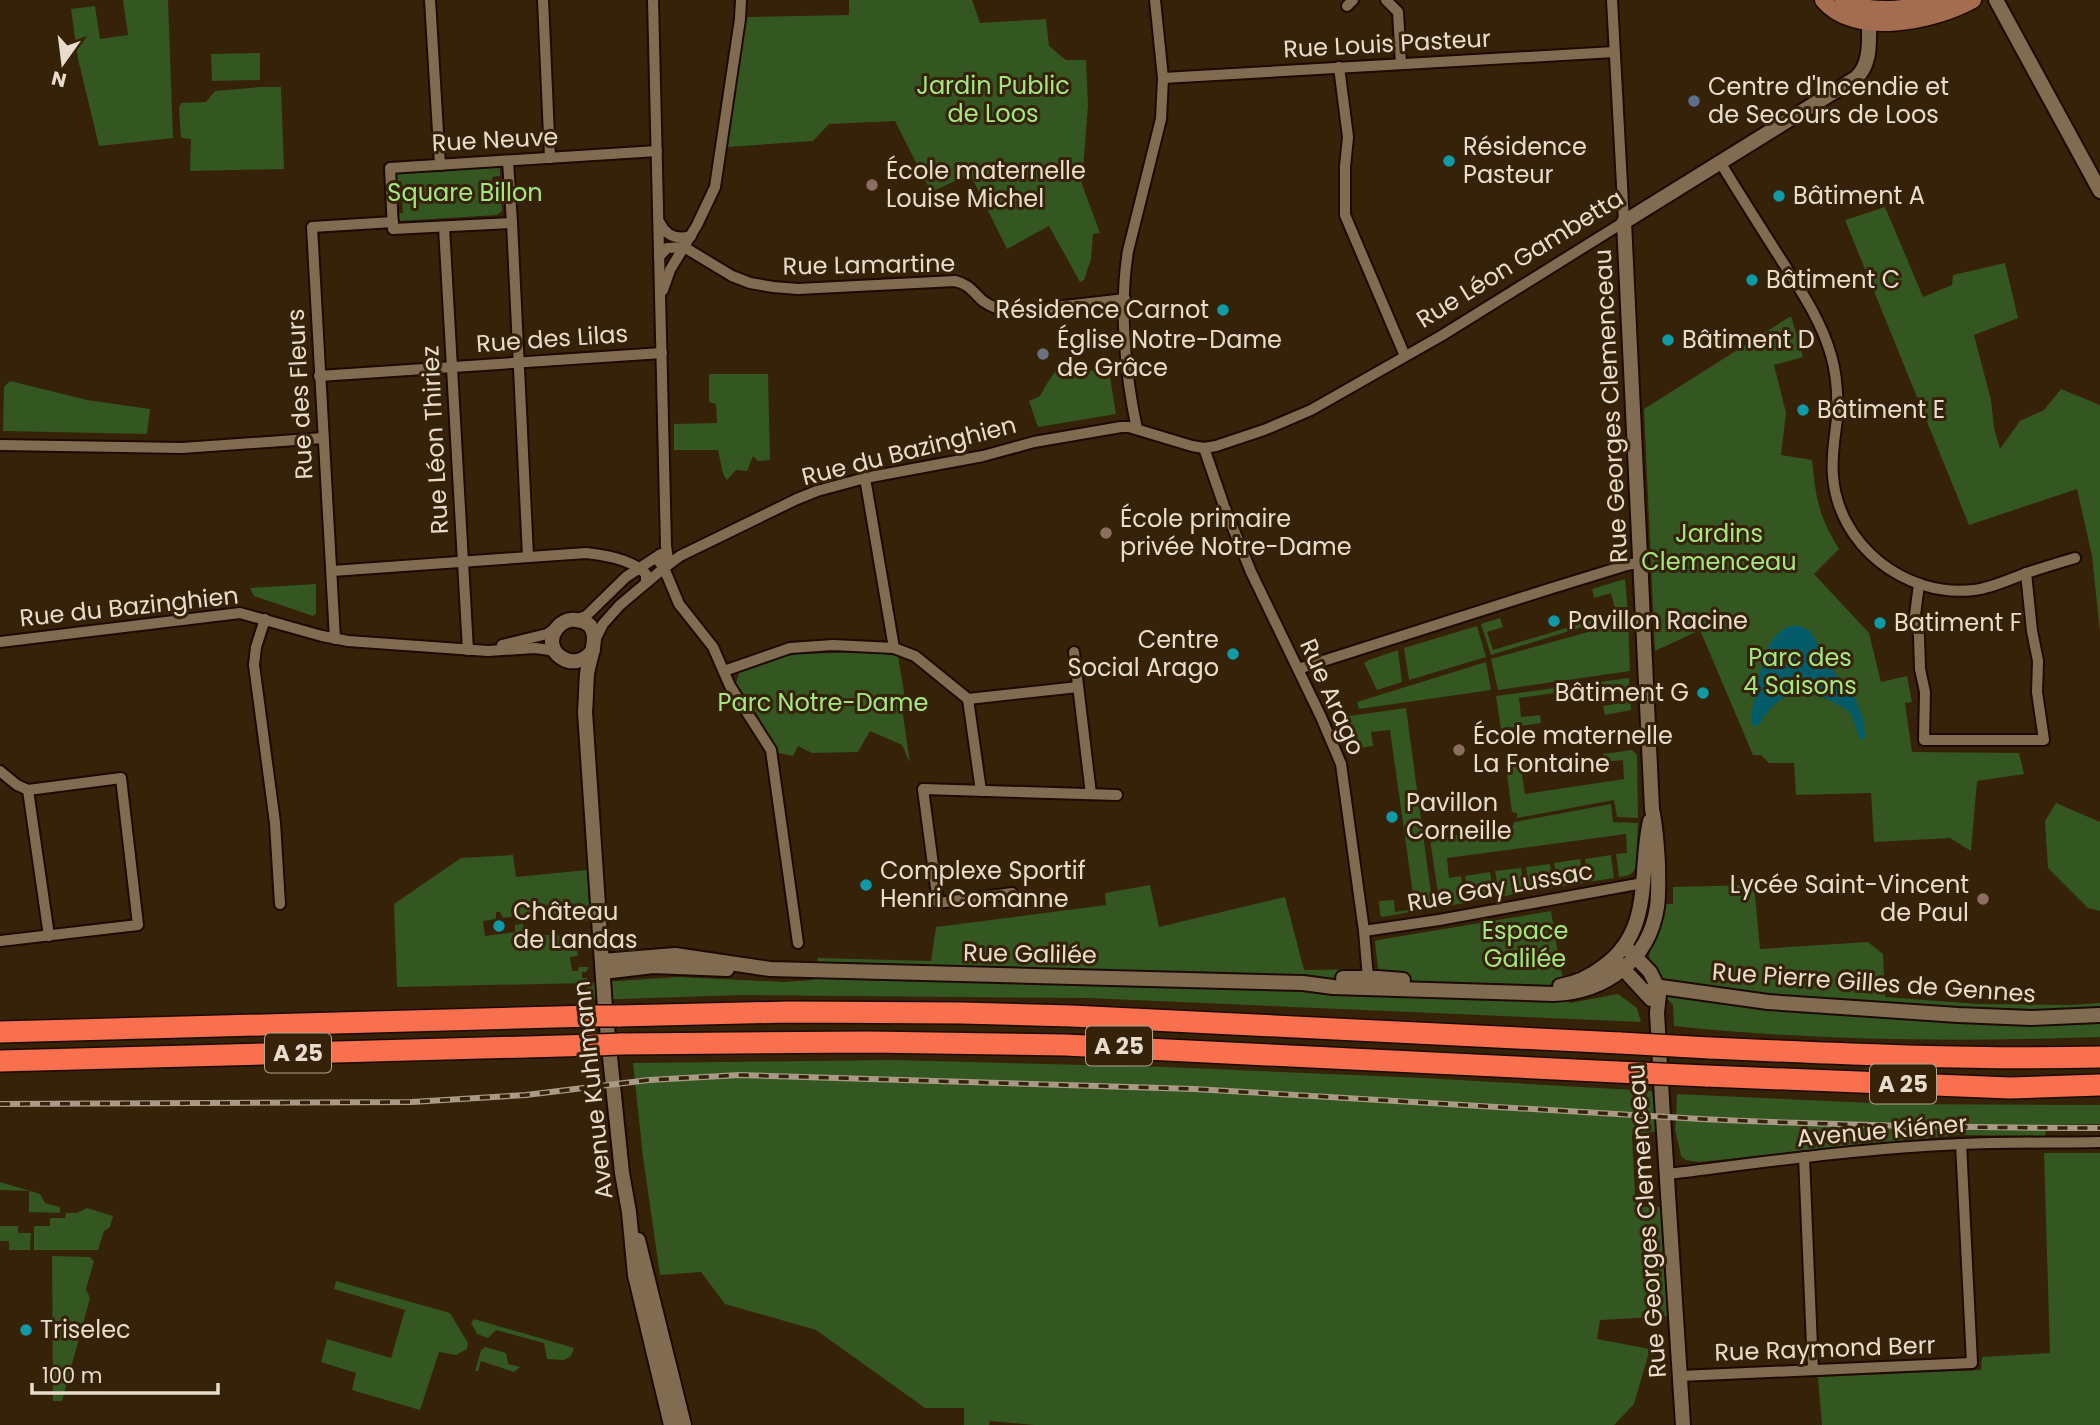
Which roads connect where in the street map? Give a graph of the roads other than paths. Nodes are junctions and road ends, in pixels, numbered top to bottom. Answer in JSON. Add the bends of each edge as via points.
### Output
{"nodes":[{"id":1,"x":430,"y":0,"type":"edge"},
{"id":2,"x":543,"y":0,"type":"edge"},
{"id":3,"x":741,"y":0,"type":"edge"},
{"id":4,"x":1155,"y":0,"type":"edge"},
{"id":5,"x":1386,"y":0,"type":"edge"},
{"id":6,"x":1612,"y":0,"type":"edge"},
{"id":7,"x":1951,"y":0,"type":"edge"},
{"id":8,"x":1973,"y":0,"type":"edge"},
{"id":9,"x":1996,"y":0,"type":"edge"},
{"id":10,"x":649,"y":1,"type":"edge"},
{"id":11,"x":1831,"y":2,"type":"edge"},
{"id":12,"x":1870,"y":23,"type":"junction"},
{"id":13,"x":1614,"y":52,"type":"junction"},
{"id":14,"x":1401,"y":64,"type":"junction"},
{"id":15,"x":1339,"y":67,"type":"junction"},
{"id":16,"x":1163,"y":78,"type":"junction"},
{"id":17,"x":657,"y":151,"type":"junction"},
{"id":18,"x":550,"y":158,"type":"junction"},
{"id":19,"x":508,"y":161,"type":"junction"},
{"id":20,"x":1720,"y":162,"type":"junction"},
{"id":21,"x":440,"y":165,"type":"junction"},
{"id":22,"x":2100,"y":191,"type":"edge"},
{"id":23,"x":658,"y":217,"type":"junction"},
{"id":24,"x":393,"y":222,"type":"junction"},
{"id":25,"x":1624,"y":222,"type":"junction"},
{"id":26,"x":512,"y":223,"type":"junction"},
{"id":27,"x":444,"y":226,"type":"junction"},
{"id":28,"x":691,"y":236,"type":"junction"},
{"id":29,"x":684,"y":247,"type":"junction"},
{"id":30,"x":659,"y":257,"type":"junction"},
{"id":31,"x":1125,"y":299,"type":"junction"},
{"id":32,"x":660,"y":310,"type":"junction"},
{"id":33,"x":662,"y":352,"type":"junction"},
{"id":34,"x":1405,"y":356,"type":"junction"},
{"id":35,"x":519,"y":362,"type":"junction"},
{"id":36,"x":452,"y":367,"type":"junction"},
{"id":37,"x":319,"y":376,"type":"junction"},
{"id":38,"x":1137,"y":429,"type":"junction"},
{"id":39,"x":323,"y":438,"type":"junction"},
{"id":40,"x":0,"y":445,"type":"edge"},
{"id":41,"x":1204,"y":447,"type":"junction"},
{"id":42,"x":865,"y":478,"type":"junction"},
{"id":43,"x":666,"y":546,"type":"junction"},
{"id":44,"x":528,"y":556,"type":"junction"},
{"id":45,"x":656,"y":558,"type":"junction"},
{"id":46,"x":2075,"y":558,"type":"dead end"},
{"id":47,"x":463,"y":561,"type":"junction"},
{"id":48,"x":1642,"y":562,"type":"junction"},
{"id":49,"x":639,"y":568,"type":"junction"},
{"id":50,"x":664,"y":568,"type":"junction"},
{"id":51,"x":332,"y":571,"type":"junction"},
{"id":52,"x":2026,"y":573,"type":"junction"},
{"id":53,"x":646,"y":583,"type":"junction"},
{"id":54,"x":1919,"y":584,"type":"junction"},
{"id":55,"x":265,"y":619,"type":"junction"},
{"id":56,"x":575,"y":620,"type":"junction"},
{"id":57,"x":556,"y":628,"type":"junction"},
{"id":58,"x":335,"y":639,"type":"junction"},
{"id":59,"x":0,"y":642,"type":"edge"},
{"id":60,"x":594,"y":645,"type":"junction"},
{"id":61,"x":894,"y":648,"type":"junction"},
{"id":62,"x":468,"y":650,"type":"junction"},
{"id":63,"x":1074,"y":652,"type":"dead end"},
{"id":64,"x":562,"y":657,"type":"junction"},
{"id":65,"x":1298,"y":669,"type":"junction"},
{"id":66,"x":724,"y":671,"type":"junction"},
{"id":67,"x":1078,"y":687,"type":"junction"},
{"id":68,"x":968,"y":699,"type":"junction"},
{"id":69,"x":585,"y":712,"type":"junction"},
{"id":70,"x":0,"y":771,"type":"edge"},
{"id":71,"x":28,"y":790,"type":"junction"},
{"id":72,"x":981,"y":791,"type":"junction"},
{"id":73,"x":1091,"y":794,"type":"junction"},
{"id":74,"x":1116,"y":795,"type":"dead end"},
{"id":75,"x":1653,"y":809,"type":"junction"},
{"id":76,"x":1643,"y":883,"type":"junction"},
{"id":77,"x":1012,"y":893,"type":"dead end"},
{"id":78,"x":280,"y":904,"type":"dead end"},
{"id":79,"x":1364,"y":931,"type":"junction"},
{"id":80,"x":49,"y":936,"type":"junction"},
{"id":81,"x":0,"y":942,"type":"edge"},
{"id":82,"x":798,"y":943,"type":"dead end"},
{"id":83,"x":1625,"y":946,"type":"junction"},
{"id":84,"x":1637,"y":956,"type":"junction"},
{"id":85,"x":1619,"y":964,"type":"junction"},
{"id":86,"x":603,"y":967,"type":"junction"},
{"id":87,"x":1368,"y":978,"type":"junction"},
{"id":88,"x":1303,"y":983,"type":"junction"},
{"id":89,"x":1652,"y":990,"type":"junction"},
{"id":90,"x":605,"y":1010,"type":"junction"},
{"id":91,"x":2100,"y":1015,"type":"edge"},
{"id":92,"x":0,"y":1025,"type":"edge"},
{"id":93,"x":124,"y":1028,"type":"junction"},
{"id":94,"x":0,"y":1032,"type":"edge"},
{"id":95,"x":2100,"y":1057,"type":"edge"},
{"id":96,"x":0,"y":1061,"type":"edge"},
{"id":97,"x":2100,"y":1085,"type":"edge"},
{"id":98,"x":2100,"y":1142,"type":"edge"},
{"id":99,"x":1961,"y":1144,"type":"junction"},
{"id":100,"x":1804,"y":1157,"type":"junction"},
{"id":101,"x":1668,"y":1174,"type":"junction"},
{"id":102,"x":629,"y":1212,"type":"junction"},
{"id":103,"x":1813,"y":1370,"type":"junction"},
{"id":104,"x":1680,"y":1376,"type":"junction"},
{"id":105,"x":671,"y":1425,"type":"edge"},
{"id":106,"x":684,"y":1425,"type":"edge"},
{"id":107,"x":1683,"y":1425,"type":"edge"}],
"edges":[{"from":1,"to":21,"type":"street"},
{"from":2,"to":18,"type":"street"},
{"from":3,"to":28,"type":"street","via":[[717,178]]},
{"from":4,"to":16,"type":"street"},
{"from":5,"to":14,"type":"street","via":[[1398,12]]},
{"from":6,"to":13,"type":"street","name":"Rue Georges Clemenceau"},
{"from":7,"to":11,"type":"main road","via":[[1875,9]]},
{"from":8,"to":12,"type":"main road","via":[[1927,17]]},
{"from":9,"to":22,"type":"street"},
{"from":10,"to":17,"type":"street"},
{"from":11,"to":12,"type":"main road","via":[[1844,17]]},
{"from":12,"to":20,"type":"street","name":"Rue Léon Gambetta","via":[[1867,60],[1856,78]]},
{"from":13,"to":14,"type":"street","name":"Rue Louis Pasteur"},
{"from":13,"to":25,"type":"street","name":"Rue Georges Clemenceau"},
{"from":14,"to":15,"type":"street","name":"Rue Louis Pasteur"},
{"from":15,"to":16,"type":"street","name":"Rue Louis Pasteur"},
{"from":15,"to":34,"type":"street","via":[[1348,132],[1346,219]]},
{"from":16,"to":31,"type":"street","via":[[1159,129],[1128,251]]},
{"from":17,"to":18,"type":"street","name":"Rue Neuve"},
{"from":17,"to":23,"type":"street"},
{"from":18,"to":19,"type":"street","name":"Rue Neuve"},
{"from":19,"to":21,"type":"street","name":"Rue Neuve"},
{"from":19,"to":26,"type":"street"},
{"from":20,"to":25,"type":"street","name":"Rue Léon Gambetta"},
{"from":20,"to":54,"type":"street","via":[[1808,302],[1826,341],[1837,393],[1833,476],[1843,516],[1882,565]]},
{"from":21,"to":24,"type":"street","name":"Rue Neuve","via":[[390,168]]},
{"from":23,"to":28,"type":"street","via":[[668,234]]},
{"from":23,"to":30,"type":"street"},
{"from":24,"to":27,"type":"street","via":[[393,229]]},
{"from":24,"to":37,"type":"street","name":"Rue des Fleurs","via":[[312,227]]},
{"from":25,"to":34,"type":"street","name":"Rue Léon Gambetta"},
{"from":25,"to":48,"type":"street","name":"Rue Georges Clemenceau"},
{"from":26,"to":27,"type":"street"},
{"from":26,"to":35,"type":"street"},
{"from":27,"to":36,"type":"street","name":"Rue Léon Thiriez"},
{"from":28,"to":29,"type":"street"},
{"from":29,"to":30,"type":"street","via":[[667,248]]},
{"from":29,"to":31,"type":"street","name":"Rue Lamartine","via":[[737,278],[773,287],[955,281],[970,286],[992,307],[1011,312]]},
{"from":29,"to":32,"type":"street","via":[[664,285]]},
{"from":30,"to":32,"type":"street"},
{"from":31,"to":38,"type":"street","via":[[1125,350]]},
{"from":32,"to":33,"type":"street"},
{"from":33,"to":35,"type":"street","name":"Rue des Lilas"},
{"from":33,"to":43,"type":"street"},
{"from":34,"to":41,"type":"street","name":"Rue Léon Gambetta","via":[[1288,421]]},
{"from":35,"to":36,"type":"street","name":"Rue des Lilas"},
{"from":35,"to":44,"type":"street"},
{"from":36,"to":37,"type":"street","name":"Rue des Lilas"},
{"from":36,"to":47,"type":"street","name":"Rue Léon Thiriez"},
{"from":37,"to":39,"type":"street","name":"Rue des Fleurs"},
{"from":38,"to":41,"type":"street","name":"Rue Léon Gambetta"},
{"from":38,"to":42,"type":"street","name":"Rue du Bazinghien","via":[[1121,427],[1034,442]]},
{"from":39,"to":40,"type":"street","via":[[166,448]]},
{"from":39,"to":51,"type":"street","name":"Rue des Fleurs"},
{"from":41,"to":65,"type":"street","name":"Rue Arago","via":[[1251,572]]},
{"from":42,"to":50,"type":"street","name":"Rue du Bazinghien","via":[[797,499]]},
{"from":42,"to":61,"type":"street"},
{"from":43,"to":45,"type":"street"},
{"from":43,"to":50,"type":"street"},
{"from":44,"to":47,"type":"street"},
{"from":44,"to":49,"type":"street","via":[[593,553]]},
{"from":45,"to":49,"type":"street"},
{"from":45,"to":50,"type":"street"},
{"from":46,"to":52,"type":"street"},
{"from":47,"to":51,"type":"street"},
{"from":47,"to":62,"type":"street","name":"Rue Léon Thiriez"},
{"from":48,"to":65,"type":"street"},
{"from":48,"to":75,"type":"street","name":"Rue Georges Clemenceau"},
{"from":49,"to":53,"type":"street","via":[[646,574]]},
{"from":49,"to":56,"type":"street","via":[[586,616]]},
{"from":50,"to":53,"type":"street","name":"Rue du Bazinghien"},
{"from":50,"to":66,"type":"street","via":[[679,604],[713,647]]},
{"from":51,"to":58,"type":"street","name":"Rue des Fleurs"},
{"from":52,"to":54,"type":"street","via":[[1973,590]]},
{"from":52,"to":54,"type":"street","via":[[2044,740],[1924,740],[1925,692],[1915,615]]},
{"from":53,"to":60,"type":"street","name":"Rue du Bazinghien","via":[[603,624]]},
{"from":55,"to":58,"type":"street","name":"Rue du Bazinghien"},
{"from":55,"to":59,"type":"street","name":"Rue du Bazinghien","via":[[223,614]]},
{"from":55,"to":78,"type":"street","via":[[254,665],[275,822]]},
{"from":56,"to":57,"type":"street"},
{"from":56,"to":60,"type":"street","via":[[594,633]]},
{"from":57,"to":62,"type":"street","name":"Rue du Bazinghien","via":[[508,644]]},
{"from":57,"to":64,"type":"street","via":[[552,642]]},
{"from":58,"to":62,"type":"street","name":"Rue du Bazinghien"},
{"from":60,"to":64,"type":"street","via":[[580,661]]},
{"from":60,"to":69,"type":"street","name":"Avenue Kuhlmann"},
{"from":61,"to":66,"type":"street","via":[[790,648]]},
{"from":61,"to":68,"type":"street","via":[[920,660]]},
{"from":62,"to":64,"type":"street","name":"Rue du Bazinghien","via":[[535,648]]},
{"from":63,"to":67,"type":"street"},
{"from":64,"to":69,"type":"street","name":"Avenue Kuhlmann","via":[[576,671]]},
{"from":65,"to":79,"type":"street","name":"Rue Arago","via":[[1341,764]]},
{"from":66,"to":82,"type":"street","via":[[771,750]]},
{"from":67,"to":68,"type":"street"},
{"from":67,"to":73,"type":"street"},
{"from":68,"to":72,"type":"street"},
{"from":69,"to":86,"type":"street","name":"Avenue Kuhlmann"},
{"from":70,"to":71,"type":"street"},
{"from":71,"to":80,"type":"street"},
{"from":71,"to":80,"type":"street","via":[[121,778],[138,925]]},
{"from":72,"to":73,"type":"street"},
{"from":72,"to":77,"type":"street","via":[[923,789],[939,903]]},
{"from":73,"to":74,"type":"street"},
{"from":75,"to":76,"type":"street","name":"Rue Georges Clemenceau"},
{"from":75,"to":84,"type":"street","name":"Rue Georges Clemenceau","via":[[1657,906],[1649,936]]},
{"from":76,"to":79,"type":"street","name":"Rue Gay Lussac"},
{"from":76,"to":83,"type":"street","name":"Rue Georges Clemenceau","via":[[1639,916]]},
{"from":79,"to":87,"type":"street","name":"Rue Arago"},
{"from":80,"to":81,"type":"street"},
{"from":83,"to":84,"type":"street"},
{"from":83,"to":85,"type":"street","name":"Rue Georges Clemenceau"},
{"from":84,"to":85,"type":"street","name":"Rue Georges Clemenceau"},
{"from":84,"to":89,"type":"street","via":[[1650,972]]},
{"from":85,"to":87,"type":"street","name":"Rue Galilée","via":[[1560,986]]},
{"from":85,"to":88,"type":"street","name":"Rue Galilée","via":[[1594,987],[1554,995]]},
{"from":85,"to":89,"type":"street"},
{"from":86,"to":88,"type":"street","name":"Rue Galilée"},
{"from":86,"to":90,"type":"street","name":"Avenue Kuhlmann"},
{"from":87,"to":88,"type":"street","name":"Rue Galilée"},
{"from":89,"to":91,"type":"street","name":"Rue Pierre Gilles de Gennes","via":[[1958,1015]]},
{"from":89,"to":101,"type":"street","name":"Rue Georges Clemenceau","via":[[1659,999]]},
{"from":90,"to":93,"type":"highway","number":"A 25"},
{"from":90,"to":95,"type":"highway","number":"A 25","bridge":true,"via":[[974,1013],[1897,1057]]},
{"from":90,"to":102,"type":"street","name":"Avenue Kuhlmann"},
{"from":92,"to":93,"type":"highway"},
{"from":93,"to":94,"type":"highway","number":"A 25"},
{"from":96,"to":97,"type":"highway","number":"A 25","bridge":true,"via":[[868,1042],[1098,1046],[2010,1088]]},
{"from":98,"to":99,"type":"street","name":"Avenue Kiéner"},
{"from":99,"to":100,"type":"street","name":"Avenue Kiéner"},
{"from":99,"to":103,"type":"street","name":"Rue Raymond Berr","via":[[1972,1363]]},
{"from":100,"to":101,"type":"street","name":"Avenue Kiéner"},
{"from":100,"to":103,"type":"street"},
{"from":101,"to":104,"type":"street","name":"Rue Georges Clemenceau"},
{"from":102,"to":105,"type":"street","name":"Avenue Kuhlmann","via":[[635,1275]]},
{"from":102,"to":106,"type":"street","name":"Avenue Kuhlmann"},
{"from":103,"to":104,"type":"street","name":"Rue Raymond Berr"},
{"from":104,"to":107,"type":"street","name":"Rue Georges Clemenceau"}]}
